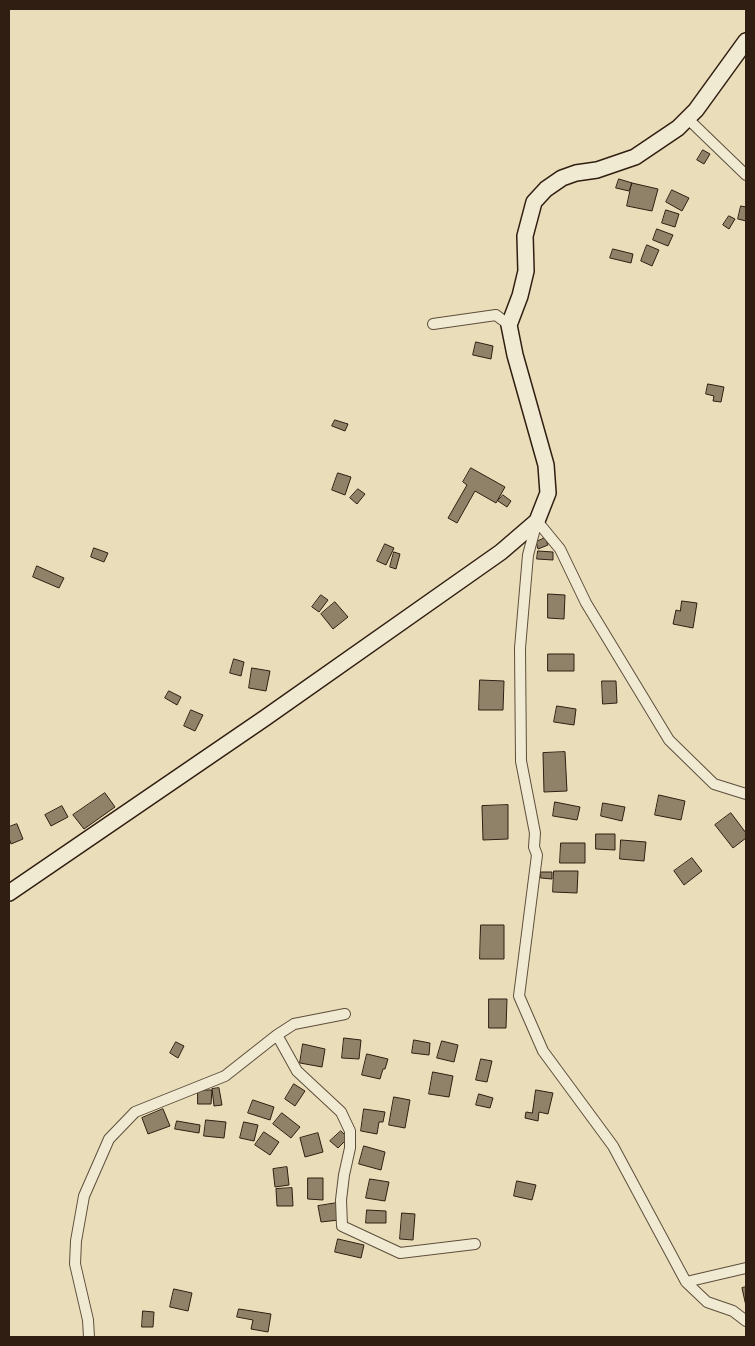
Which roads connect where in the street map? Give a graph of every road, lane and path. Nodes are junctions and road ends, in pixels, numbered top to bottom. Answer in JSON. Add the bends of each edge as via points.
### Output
{"nodes":[{"id":1,"x":746,"y":41,"type":"edge"},
{"id":2,"x":687,"y":118,"type":"junction"},
{"id":3,"x":746,"y":175,"type":"edge"},
{"id":4,"x":433,"y":324,"type":"dead end"},
{"id":5,"x":509,"y":325,"type":"junction"},
{"id":6,"x":538,"y":521,"type":"junction"},
{"id":7,"x":746,"y":794,"type":"edge"},
{"id":8,"x":9,"y":893,"type":"edge"},
{"id":9,"x":346,"y":1014,"type":"dead end"},
{"id":10,"x":277,"y":1035,"type":"junction"},
{"id":11,"x":475,"y":1244,"type":"dead end"},
{"id":12,"x":746,"y":1268,"type":"edge"},
{"id":13,"x":686,"y":1282,"type":"junction"},
{"id":14,"x":746,"y":1321,"type":"edge"},
{"id":15,"x":89,"y":1337,"type":"edge"}],
"edges":[{"from":1,"to":2,"type":"street"},
{"from":2,"to":3,"type":"street"},
{"from":2,"to":5,"type":"street","via":[[678,128],[635,157],[562,178],[534,202],[525,236],[526,271]]},
{"from":4,"to":5,"type":"street","via":[[496,315]]},
{"from":5,"to":6,"type":"street","via":[[546,465],[548,493]]},
{"from":6,"to":7,"type":"street","via":[[560,549],[586,603],[669,740],[714,784]]},
{"from":6,"to":8,"type":"street","via":[[493,558]]},
{"from":6,"to":13,"type":"street","via":[[528,555],[520,648],[521,761],[536,833],[534,847],[537,855],[519,996],[543,1051],[613,1146]]},
{"from":9,"to":10,"type":"street","via":[[294,1024]]},
{"from":10,"to":11,"type":"street","via":[[297,1072],[340,1112],[350,1131],[341,1200],[342,1226],[400,1253]]},
{"from":10,"to":15,"type":"street","via":[[225,1076],[135,1112],[110,1139],[84,1196],[76,1242],[75,1264]]},
{"from":12,"to":13,"type":"street"},
{"from":13,"to":14,"type":"street","via":[[707,1302],[733,1311]]}]}
